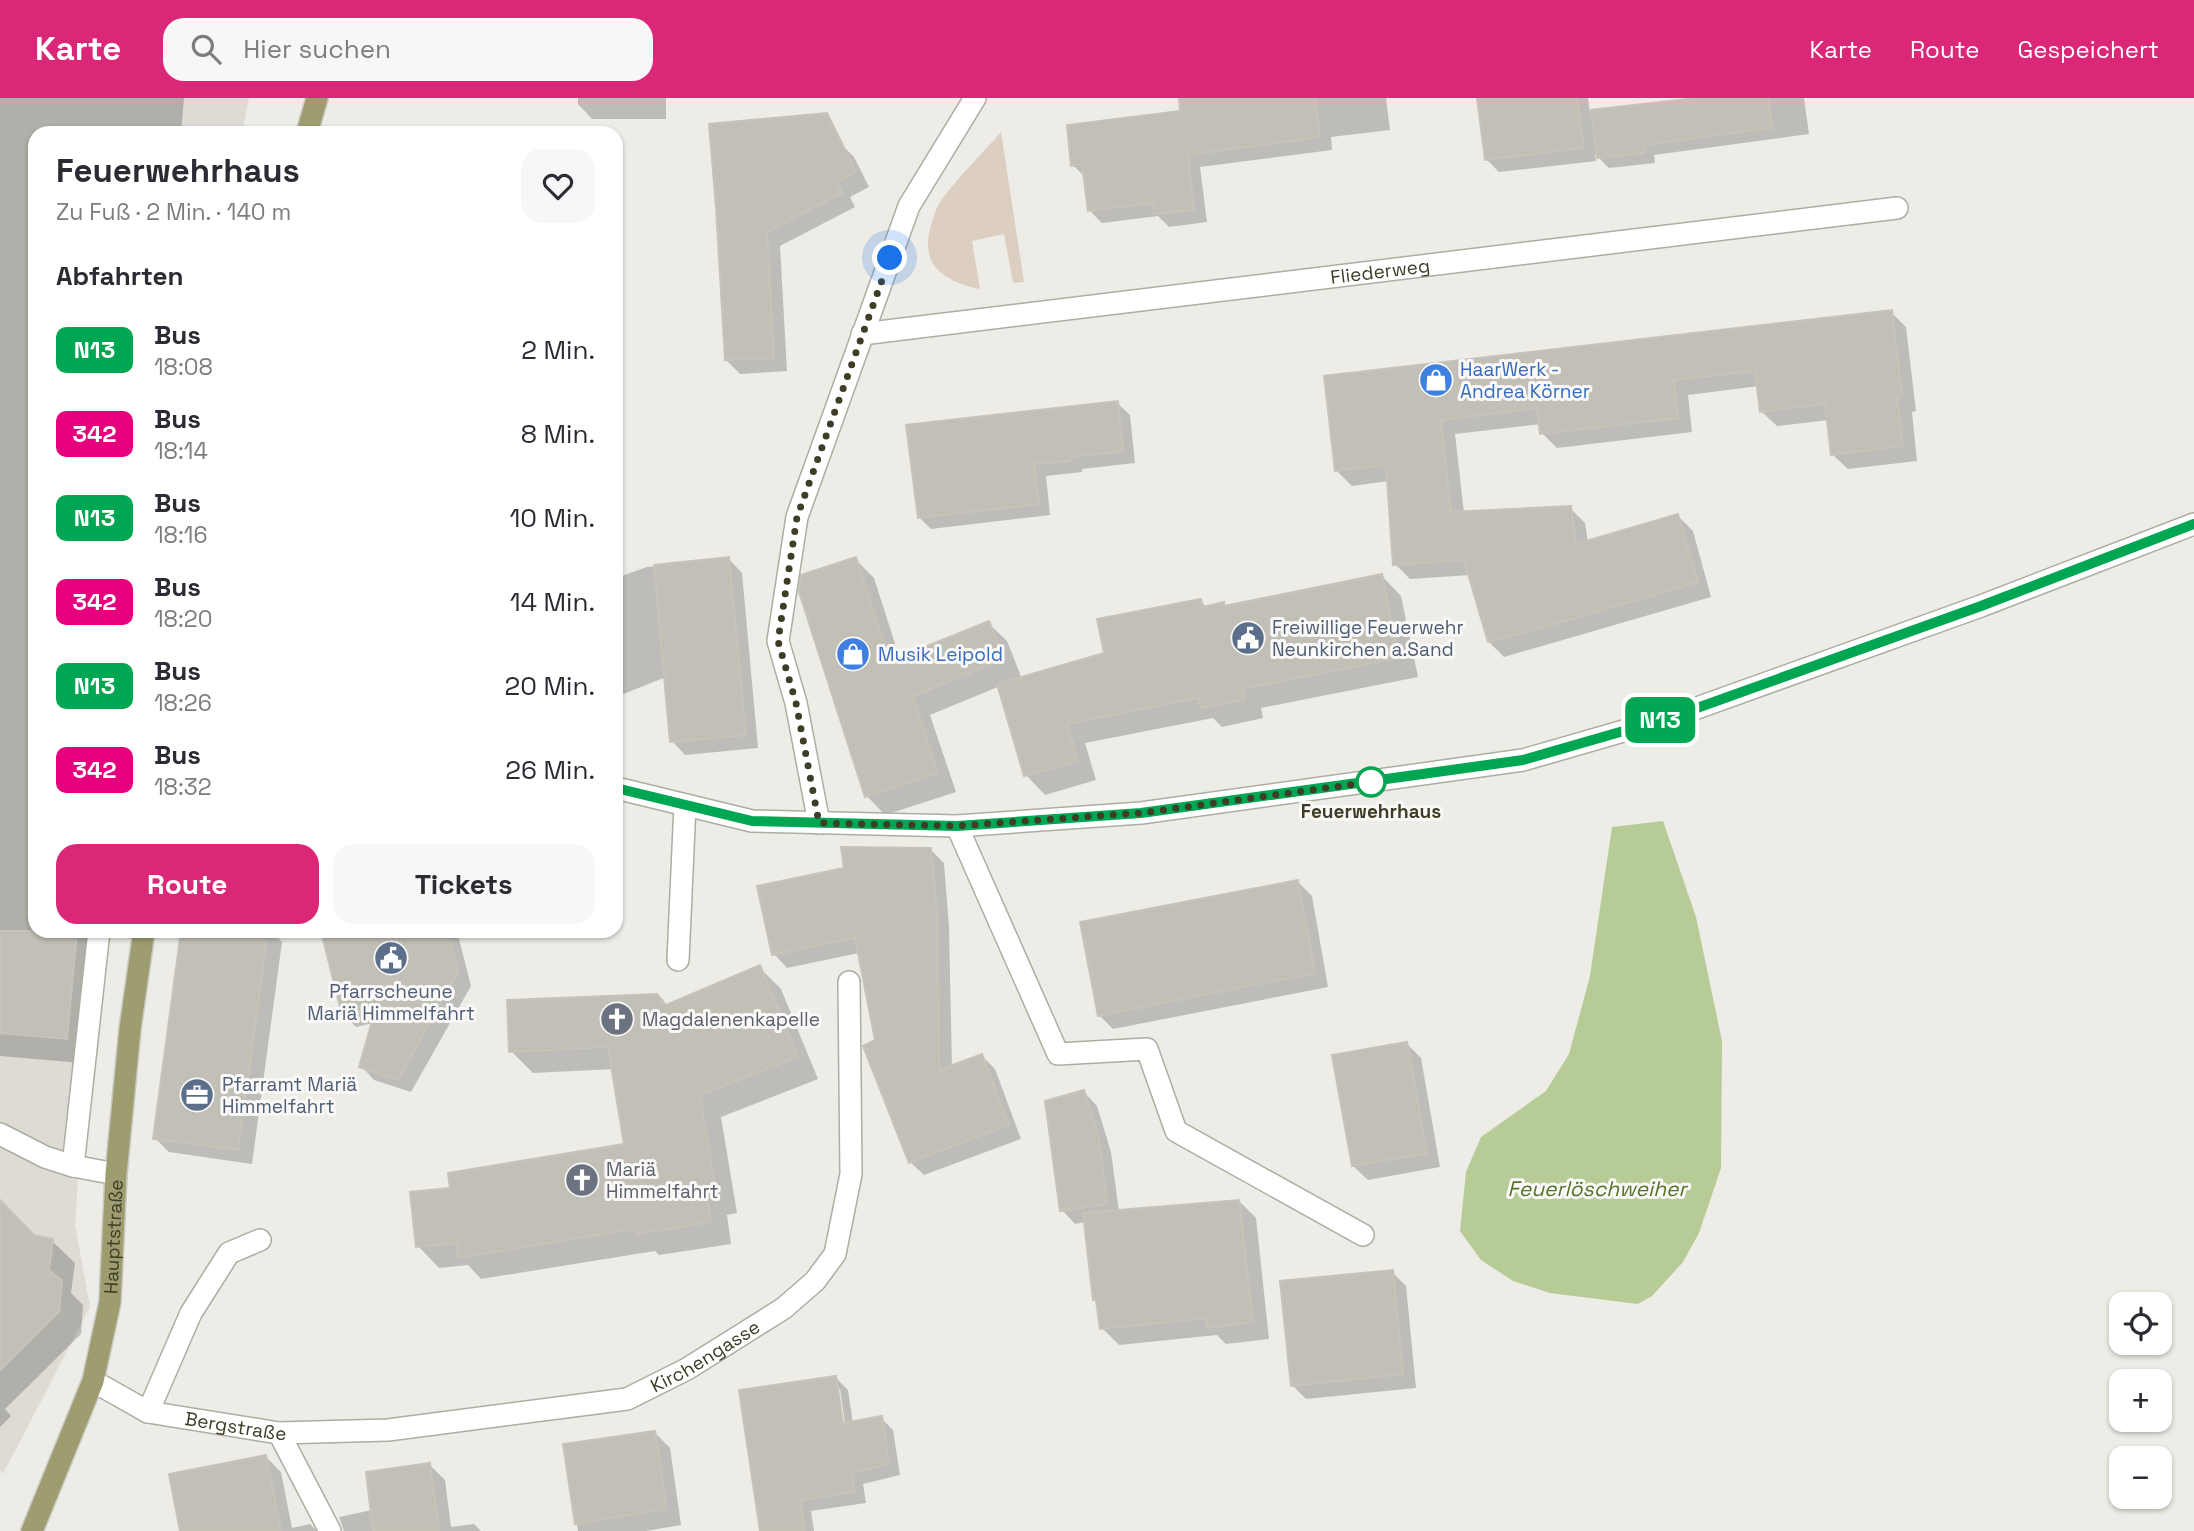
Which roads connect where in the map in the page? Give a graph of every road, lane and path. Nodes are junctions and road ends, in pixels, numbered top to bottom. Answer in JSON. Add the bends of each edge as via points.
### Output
{"nodes":[{"id":1,"x":317,"y":98,"type":"edge"},
{"id":2,"x":975,"y":98,"type":"edge"},
{"id":3,"x":309,"y":126,"type":"edge"},
{"id":4,"x":1897,"y":208,"type":"dead end"},
{"id":5,"x":862,"y":334,"type":"junction"},
{"id":6,"x":2194,"y":524,"type":"edge"},
{"id":7,"x":623,"y":790,"type":"edge"},
{"id":8,"x":685,"y":805,"type":"junction"},
{"id":9,"x":819,"y":823,"type":"junction"},
{"id":10,"x":957,"y":826,"type":"junction"},
{"id":11,"x":98,"y":938,"type":"edge"},
{"id":12,"x":143,"y":938,"type":"edge"},
{"id":13,"x":678,"y":960,"type":"dead end"},
{"id":14,"x":849,"y":982,"type":"dead end"},
{"id":15,"x":0,"y":1133,"type":"edge"},
{"id":16,"x":73,"y":1166,"type":"junction"},
{"id":17,"x":117,"y":1174,"type":"junction"},
{"id":18,"x":1363,"y":1235,"type":"dead end"},
{"id":19,"x":261,"y":1240,"type":"dead end"},
{"id":20,"x":93,"y":1381,"type":"junction"},
{"id":21,"x":148,"y":1412,"type":"junction"},
{"id":22,"x":279,"y":1433,"type":"junction"},
{"id":23,"x":32,"y":1531,"type":"edge"},
{"id":24,"x":330,"y":1531,"type":"edge"}],
"edges":[{"from":1,"to":3,"type":"main road"},
{"from":2,"to":5,"type":"street","via":[[909,206]]},
{"from":4,"to":5,"type":"street","name":"Fliederweg"},
{"from":5,"to":9,"type":"street","via":[[797,517],[778,641],[796,703]]},
{"from":6,"to":10,"type":"street","via":[[1672,717],[1523,760],[1141,813]]},
{"from":7,"to":8,"type":"street"},
{"from":8,"to":9,"type":"street","via":[[752,821]]},
{"from":8,"to":13,"type":"street"},
{"from":9,"to":10,"type":"street"},
{"from":10,"to":18,"type":"street","via":[[1058,1055],[1147,1049],[1176,1131]]},
{"from":11,"to":16,"type":"street"},
{"from":12,"to":17,"type":"main road","name":"Hauptstraße"},
{"from":14,"to":22,"type":"street","name":"Kirchengasse","via":[[851,1174],[835,1254],[816,1281],[784,1308],[687,1369],[627,1399],[388,1430]]},
{"from":15,"to":16,"type":"street"},
{"from":16,"to":17,"type":"street"},
{"from":17,"to":20,"type":"main road","name":"Hauptstraße","via":[[110,1302]]},
{"from":19,"to":21,"type":"street","via":[[229,1253],[191,1313]]},
{"from":20,"to":21,"type":"street","name":"Bergstraße"},
{"from":20,"to":23,"type":"main road","name":"Hauptstraße"},
{"from":21,"to":22,"type":"street","name":"Bergstraße"},
{"from":22,"to":24,"type":"street","name":"Bergstraße"}]}
